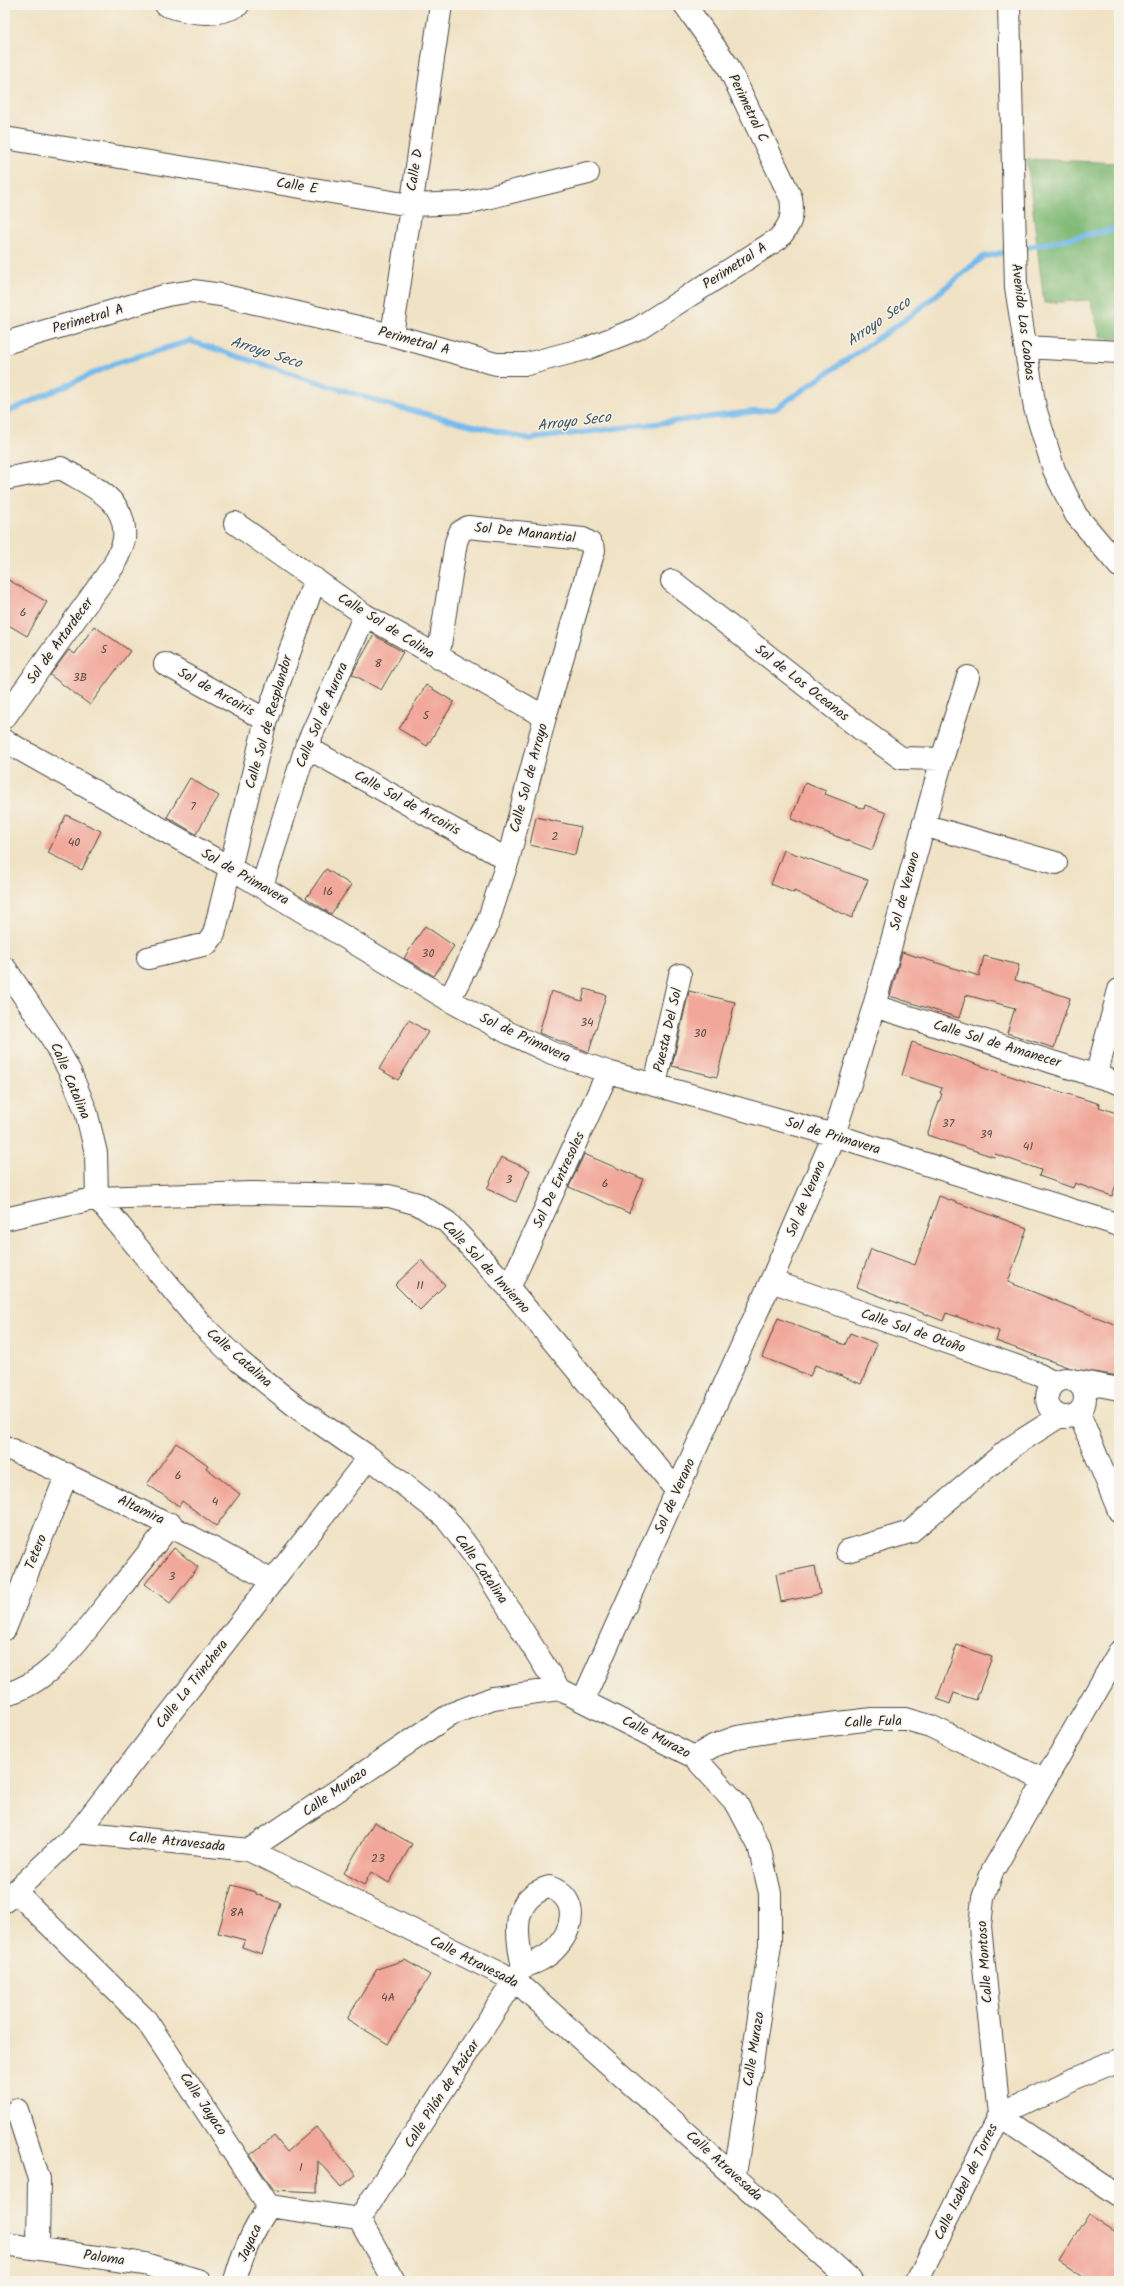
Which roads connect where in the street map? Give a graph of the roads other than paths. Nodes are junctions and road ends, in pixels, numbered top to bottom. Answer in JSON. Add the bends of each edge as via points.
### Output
{"nodes":[{"id":1,"x":166,"y":5,"type":"edge"},
{"id":2,"x":238,"y":5,"type":"edge"},
{"id":3,"x":441,"y":5,"type":"edge"},
{"id":4,"x":685,"y":5,"type":"edge"},
{"id":5,"x":1009,"y":5,"type":"edge"},
{"id":6,"x":5,"y":138,"type":"edge"},
{"id":7,"x":588,"y":173,"type":"dead end"},
{"id":8,"x":410,"y":205,"type":"junction"},
{"id":9,"x":792,"y":220,"type":"joint"},
{"id":10,"x":392,"y":335,"type":"junction"},
{"id":11,"x":5,"y":343,"type":"edge"},
{"id":12,"x":1025,"y":347,"type":"junction"},
{"id":13,"x":1119,"y":352,"type":"edge"},
{"id":14,"x":5,"y":479,"type":"edge"},
{"id":15,"x":235,"y":523,"type":"dead end"},
{"id":16,"x":594,"y":550,"type":"joint"},
{"id":17,"x":1119,"y":566,"type":"edge"},
{"id":18,"x":315,"y":579,"type":"junction"},
{"id":19,"x":672,"y":581,"type":"dead end"},
{"id":20,"x":364,"y":615,"type":"junction"},
{"id":21,"x":438,"y":658,"type":"junction"},
{"id":22,"x":165,"y":664,"type":"dead end"},
{"id":23,"x":968,"y":677,"type":"dead end"},
{"id":24,"x":5,"y":717,"type":"edge"},
{"id":25,"x":545,"y":717,"type":"junction"},
{"id":26,"x":266,"y":720,"type":"junction"},
{"id":27,"x":5,"y":741,"type":"edge"},
{"id":28,"x":306,"y":747,"type":"junction"},
{"id":29,"x":942,"y":759,"type":"junction"},
{"id":30,"x":924,"y":826,"type":"junction"},
{"id":31,"x":508,"y":860,"type":"junction"},
{"id":32,"x":1056,"y":863,"type":"dead end"},
{"id":33,"x":229,"y":867,"type":"junction"},
{"id":34,"x":262,"y":886,"type":"junction"},
{"id":35,"x":148,"y":958,"type":"dead end"},
{"id":36,"x":5,"y":968,"type":"edge"},
{"id":37,"x":680,"y":975,"type":"dead end"},
{"id":38,"x":1119,"y":990,"type":"edge"},
{"id":39,"x":449,"y":1000,"type":"junction"},
{"id":40,"x":874,"y":1006,"type":"junction"},
{"id":41,"x":608,"y":1072,"type":"junction"},
{"id":42,"x":1096,"y":1076,"type":"junction"},
{"id":43,"x":1119,"y":1083,"type":"edge"},
{"id":44,"x":655,"y":1084,"type":"junction"},
{"id":45,"x":834,"y":1135,"type":"junction"},
{"id":46,"x":97,"y":1198,"type":"junction"},
{"id":47,"x":5,"y":1219,"type":"edge"},
{"id":48,"x":1119,"y":1225,"type":"edge"},
{"id":49,"x":771,"y":1281,"type":"junction"},
{"id":50,"x":509,"y":1288,"type":"junction"},
{"id":51,"x":1077,"y":1381,"type":"junction"},
{"id":52,"x":1054,"y":1383,"type":"junction"},
{"id":53,"x":1119,"y":1388,"type":"edge"},
{"id":54,"x":1062,"y":1411,"type":"junction"},
{"id":55,"x":5,"y":1447,"type":"edge"},
{"id":56,"x":369,"y":1457,"type":"junction"},
{"id":57,"x":67,"y":1474,"type":"junction"},
{"id":58,"x":677,"y":1491,"type":"junction"},
{"id":59,"x":1119,"y":1511,"type":"edge"},
{"id":60,"x":171,"y":1524,"type":"junction"},
{"id":61,"x":847,"y":1551,"type":"dead end"},
{"id":62,"x":272,"y":1581,"type":"junction"},
{"id":63,"x":5,"y":1629,"type":"edge"},
{"id":64,"x":1119,"y":1652,"type":"edge"},
{"id":65,"x":559,"y":1689,"type":"junction"},
{"id":66,"x":5,"y":1694,"type":"edge"},
{"id":67,"x":583,"y":1700,"type":"junction"},
{"id":68,"x":694,"y":1757,"type":"junction"},
{"id":69,"x":1044,"y":1780,"type":"junction"},
{"id":70,"x":78,"y":1832,"type":"junction"},
{"id":71,"x":249,"y":1850,"type":"junction"},
{"id":72,"x":10,"y":1897,"type":"edge"},
{"id":73,"x":520,"y":1974,"type":"junction"},
{"id":74,"x":1119,"y":2060,"type":"edge"},
{"id":75,"x":17,"y":2110,"type":"dead end"},
{"id":76,"x":999,"y":2115,"type":"junction"},
{"id":77,"x":735,"y":2175,"type":"junction"},
{"id":78,"x":1119,"y":2196,"type":"edge"},
{"id":79,"x":269,"y":2206,"type":"junction"},
{"id":80,"x":359,"y":2219,"type":"junction"},
{"id":81,"x":5,"y":2244,"type":"edge"},
{"id":82,"x":38,"y":2248,"type":"junction"},
{"id":83,"x":200,"y":2281,"type":"edge"},
{"id":84,"x":235,"y":2281,"type":"edge"},
{"id":85,"x":394,"y":2281,"type":"edge"},
{"id":86,"x":851,"y":2281,"type":"edge"},
{"id":87,"x":917,"y":2281,"type":"edge"}],
"edges":[{"from":1,"to":2,"type":"street","via":[[185,12],[210,13]]},
{"from":3,"to":8,"type":"street","name":"Calle D"},
{"from":4,"to":9,"type":"street","name":"Perimetral C","via":[[728,66],[791,198]]},
{"from":5,"to":12,"type":"street","name":"Avenida Las Caobas","via":[[1016,287]]},
{"from":6,"to":8,"type":"street","name":"Calle E"},
{"from":7,"to":8,"type":"street","name":"Calle E","via":[[466,203]]},
{"from":8,"to":10,"type":"street","name":"Calle D"},
{"from":9,"to":10,"type":"street","name":"Perimetral A","via":[[778,239],[637,329],[588,348],[527,364],[496,364]]},
{"from":10,"to":11,"type":"street","name":"Perimetral A","via":[[221,295],[193,291],[167,295]]},
{"from":12,"to":13,"type":"street"},
{"from":12,"to":17,"type":"street","name":"Avenida Las Caobas","via":[[1035,408],[1054,470],[1076,515]]},
{"from":14,"to":24,"type":"street","name":"Sol de Artardecer","via":[[61,468],[113,500],[123,519],[124,540],[114,565]]},
{"from":15,"to":18,"type":"street","name":"Calle Sol de Colina"},
{"from":16,"to":21,"type":"street","name":"Sol De Manantial","via":[[590,542],[582,540],[468,527],[460,532],[456,542]]},
{"from":16,"to":25,"type":"street","name":"Calle Sol de Arroyo"},
{"from":18,"to":20,"type":"street","name":"Calle Sol de Colina"},
{"from":18,"to":26,"type":"street","name":"Calle Sol de Resplandor"},
{"from":19,"to":29,"type":"street","name":"Sol de Los Oceanos","via":[[901,758]]},
{"from":20,"to":21,"type":"street","name":"Calle Sol de Colina"},
{"from":20,"to":28,"type":"street","name":"Calle Sol de Aurora"},
{"from":21,"to":25,"type":"street","name":"Calle Sol de Colina"},
{"from":22,"to":26,"type":"street","name":"Sol de Arcoiris"},
{"from":23,"to":29,"type":"street","name":"Sol de Verano"},
{"from":25,"to":31,"type":"street","name":"Calle Sol de Arroyo"},
{"from":26,"to":33,"type":"street","name":"Calle Sol de Resplandor"},
{"from":27,"to":33,"type":"street","name":"Sol de Primavera"},
{"from":28,"to":31,"type":"street","name":"Calle Sol de Arcoiris"},
{"from":28,"to":34,"type":"street","name":"Calle Sol de Aurora"},
{"from":29,"to":30,"type":"street","name":"Sol de Verano"},
{"from":30,"to":32,"type":"street"},
{"from":30,"to":40,"type":"street","name":"Sol de Verano"},
{"from":31,"to":39,"type":"street","name":"Calle Sol de Arroyo","via":[[486,928]]},
{"from":33,"to":34,"type":"street","name":"Sol de Primavera"},
{"from":33,"to":35,"type":"street","name":"Calle Sol de Resplandor","via":[[211,940],[206,944]]},
{"from":34,"to":39,"type":"street","name":"Sol de Primavera"},
{"from":36,"to":46,"type":"street","name":"Calle Catalina","via":[[50,1035],[70,1072],[86,1111],[96,1153]]},
{"from":37,"to":44,"type":"street","name":"Puesta Del Sol"},
{"from":38,"to":42,"type":"street"},
{"from":39,"to":41,"type":"street","name":"Sol de Primavera","via":[[552,1053]]},
{"from":40,"to":42,"type":"street","name":"Calle Sol de Amanecer"},
{"from":40,"to":45,"type":"street","name":"Sol de Verano"},
{"from":41,"to":44,"type":"street","name":"Sol de Primavera"},
{"from":41,"to":50,"type":"street","name":"Sol De Entresoles"},
{"from":42,"to":43,"type":"street","name":"Calle Sol de Amanecer"},
{"from":44,"to":45,"type":"street","name":"Sol de Primavera"},
{"from":45,"to":48,"type":"street","name":"Sol de Primavera"},
{"from":45,"to":49,"type":"street","name":"Sol de Verano"},
{"from":46,"to":47,"type":"street","name":"Calle Sol de Invierno"},
{"from":46,"to":50,"type":"street","name":"Calle Sol de Invierno","via":[[251,1193],[389,1196],[418,1204],[447,1222]]},
{"from":46,"to":56,"type":"street","name":"Calle Catalina","via":[[218,1342],[298,1408]]},
{"from":49,"to":52,"type":"street","name":"Calle Sol de Otoño","via":[[1036,1373]]},
{"from":49,"to":58,"type":"street","name":"Sol de Verano"},
{"from":50,"to":58,"type":"street","name":"Calle Sol de Invierno"},
{"from":51,"to":52,"type":"street","via":[[1066,1378]]},
{"from":51,"to":53,"type":"street"},
{"from":51,"to":54,"type":"street","via":[[1086,1396],[1083,1408]]},
{"from":52,"to":54,"type":"street","via":[[1047,1394]]},
{"from":54,"to":59,"type":"street"},
{"from":54,"to":61,"type":"street","via":[[1010,1448],[910,1532]]},
{"from":55,"to":57,"type":"street","name":"Altamira"},
{"from":56,"to":62,"type":"street","name":"Calle La Trinchera"},
{"from":56,"to":65,"type":"street","name":"Calle Catalina","via":[[445,1517],[483,1567]]},
{"from":57,"to":60,"type":"street","name":"Altamira"},
{"from":57,"to":63,"type":"street","name":"Tetero"},
{"from":58,"to":67,"type":"street","name":"Sol de Verano"},
{"from":60,"to":62,"type":"street","name":"Altamira"},
{"from":60,"to":66,"type":"street","via":[[66,1654],[35,1681],[15,1692]]},
{"from":62,"to":70,"type":"street","name":"Calle La Trinchera"},
{"from":64,"to":69,"type":"street","name":"Calle Montoso"},
{"from":65,"to":67,"type":"street","name":"Calle Murazo"},
{"from":65,"to":71,"type":"street","name":"Calle Murazo","via":[[493,1698],[451,1714]]},
{"from":67,"to":68,"type":"street","name":"Calle Murazo"},
{"from":68,"to":69,"type":"street","name":"Calle Fula","via":[[715,1745],[737,1737],[865,1720],[906,1719],[930,1726]]},
{"from":68,"to":77,"type":"street","name":"Calle Murazo","via":[[737,1804],[759,1846],[770,1893],[770,1945]]},
{"from":69,"to":76,"type":"street","name":"Calle Montoso","via":[[992,1872],[983,1898],[980,1926]]},
{"from":70,"to":71,"type":"street","name":"Calle Atravesada"},
{"from":70,"to":72,"type":"street","name":"Calle La Trinchera"},
{"from":71,"to":73,"type":"street","name":"Calle Atravesada"},
{"from":72,"to":79,"type":"street","name":"Calle Jayaco","via":[[146,2020]]},
{"from":73,"to":77,"type":"street","name":"Calle Atravesada"},
{"from":73,"to":80,"type":"street","name":"Calle Pilón de Azúcar"},
{"from":74,"to":76,"type":"street","name":"Calle Isabel de Torres"},
{"from":75,"to":82,"type":"street","via":[[39,2179]]},
{"from":76,"to":78,"type":"street"},
{"from":76,"to":87,"type":"street","name":"Calle Isabel de Torres"},
{"from":77,"to":86,"type":"street","name":"Calle Atravesada"},
{"from":79,"to":80,"type":"street"},
{"from":79,"to":84,"type":"street","name":"Jayaca","via":[[253,2229]]},
{"from":80,"to":85,"type":"street"},
{"from":81,"to":82,"type":"street","name":"Paloma"},
{"from":82,"to":83,"type":"street","name":"Paloma","via":[[145,2264]]}]}
